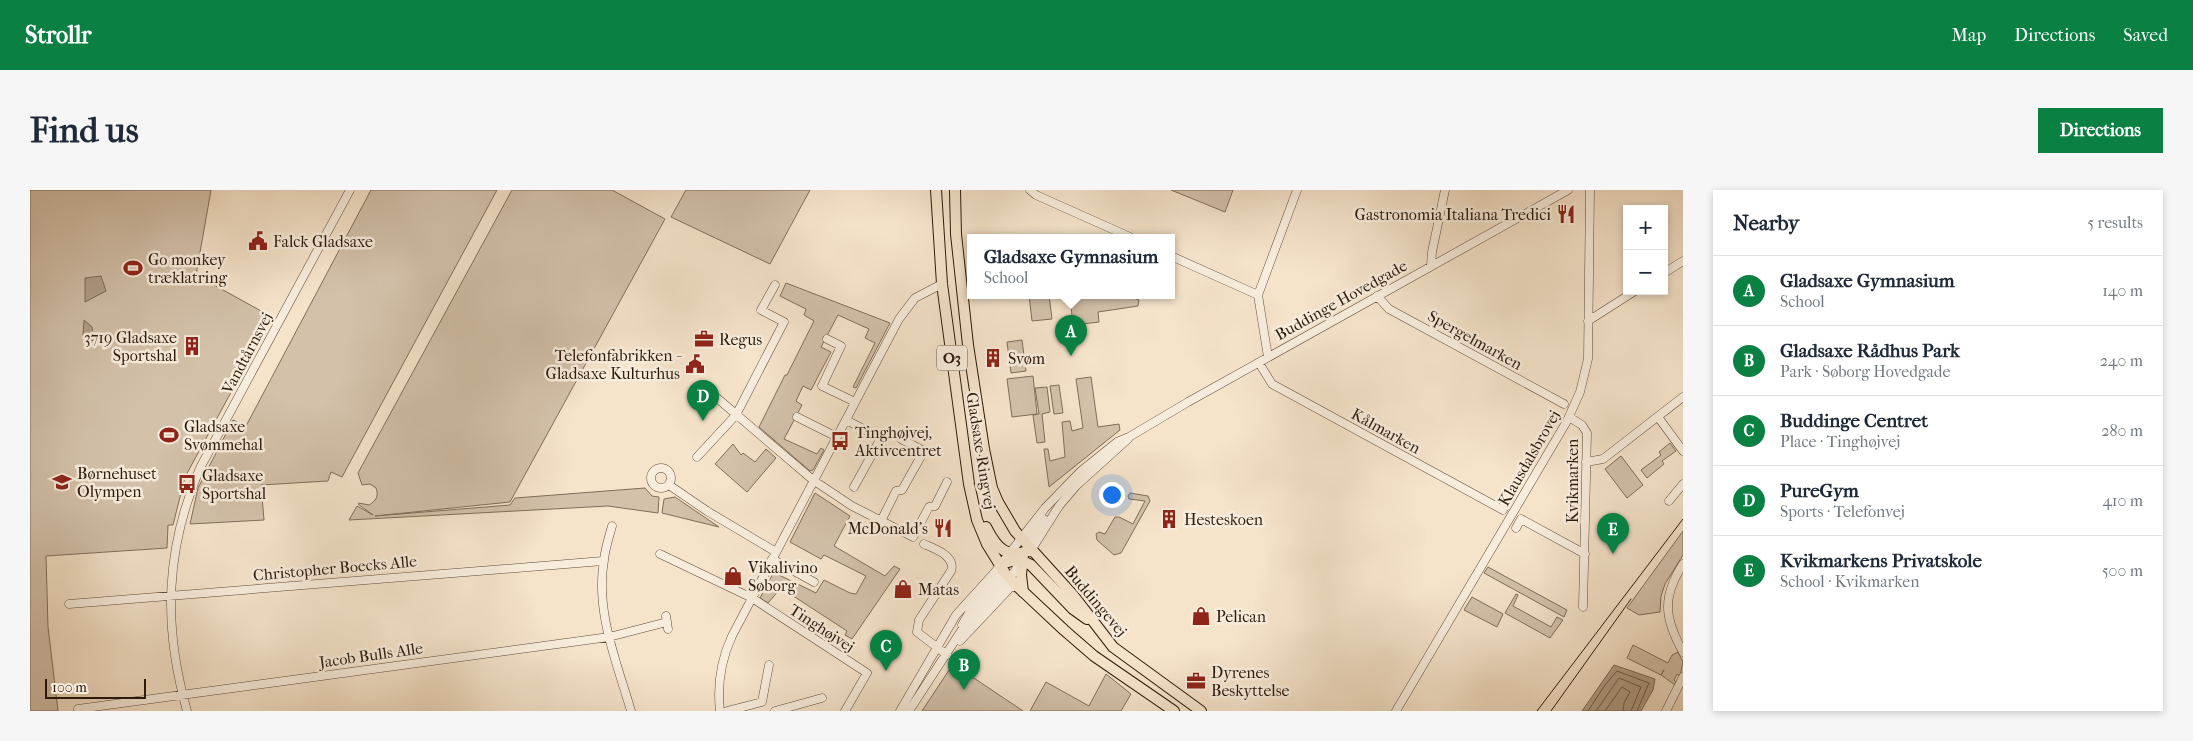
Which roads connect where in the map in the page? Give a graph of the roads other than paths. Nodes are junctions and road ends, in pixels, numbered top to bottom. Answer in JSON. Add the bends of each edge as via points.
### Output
{"nodes":[{"id":1,"x":350,"y":190,"type":"edge"},
{"id":2,"x":936,"y":190,"type":"edge"},
{"id":3,"x":955,"y":190,"type":"edge"},
{"id":4,"x":1030,"y":190,"type":"edge"},
{"id":5,"x":1297,"y":190,"type":"edge"},
{"id":6,"x":1445,"y":190,"type":"edge"},
{"id":7,"x":1568,"y":190,"type":"edge"},
{"id":8,"x":1590,"y":190,"type":"edge"},
{"id":9,"x":1123,"y":234,"type":"edge"},
{"id":10,"x":1175,"y":258,"type":"edge"},
{"id":11,"x":1683,"y":261,"type":"edge"},
{"id":12,"x":1431,"y":266,"type":"junction"},
{"id":13,"x":1668,"y":270,"type":"edge"},
{"id":14,"x":942,"y":284,"type":"junction"},
{"id":15,"x":774,"y":285,"type":"dead end"},
{"id":16,"x":1629,"y":295,"type":"edge"},
{"id":17,"x":1258,"y":296,"type":"junction"},
{"id":18,"x":1376,"y":296,"type":"junction"},
{"id":19,"x":1588,"y":321,"type":"junction"},
{"id":20,"x":827,"y":339,"type":"dead end"},
{"id":21,"x":1268,"y":357,"type":"junction"},
{"id":22,"x":1260,"y":362,"type":"junction"},
{"id":23,"x":703,"y":386,"type":"dead end"},
{"id":24,"x":1683,"y":397,"type":"edge"},
{"id":25,"x":855,"y":402,"type":"junction"},
{"id":26,"x":1564,"y":404,"type":"dead end"},
{"id":27,"x":736,"y":415,"type":"junction"},
{"id":28,"x":797,"y":417,"type":"dead end"},
{"id":29,"x":1569,"y":417,"type":"junction"},
{"id":30,"x":1658,"y":417,"type":"junction"},
{"id":31,"x":846,"y":420,"type":"junction"},
{"id":32,"x":837,"y":436,"type":"junction"},
{"id":33,"x":1129,"y":438,"type":"junction"},
{"id":34,"x":901,"y":439,"type":"dead end"},
{"id":35,"x":1683,"y":451,"type":"edge"},
{"id":36,"x":697,"y":457,"type":"dead end"},
{"id":37,"x":1586,"y":462,"type":"junction"},
{"id":38,"x":814,"y":480,"type":"junction"},
{"id":39,"x":947,"y":482,"type":"dead end"},
{"id":40,"x":969,"y":484,"type":"junction"},
{"id":41,"x":1683,"y":484,"type":"edge"},
{"id":42,"x":669,"y":485,"type":"dead end"},
{"id":43,"x":854,"y":487,"type":"dead end"},
{"id":44,"x":1668,"y":501,"type":"dead end"},
{"id":45,"x":1506,"y":504,"type":"dead end"},
{"id":46,"x":881,"y":520,"type":"junction"},
{"id":47,"x":612,"y":526,"type":"dead end"},
{"id":48,"x":1516,"y":528,"type":"dead end"},
{"id":49,"x":924,"y":544,"type":"dead end"},
{"id":50,"x":1019,"y":549,"type":"junction"},
{"id":51,"x":660,"y":554,"type":"dead end"},
{"id":52,"x":1585,"y":554,"type":"junction"},
{"id":53,"x":774,"y":556,"type":"junction"},
{"id":54,"x":603,"y":561,"type":"junction"},
{"id":55,"x":1683,"y":564,"type":"edge"},
{"id":56,"x":1005,"y":572,"type":"junction"},
{"id":57,"x":814,"y":582,"type":"dead end"},
{"id":58,"x":1020,"y":589,"type":"junction"},
{"id":59,"x":171,"y":595,"type":"junction"},
{"id":60,"x":752,"y":598,"type":"junction"},
{"id":61,"x":69,"y":604,"type":"dead end"},
{"id":62,"x":1584,"y":607,"type":"dead end"},
{"id":63,"x":667,"y":622,"type":"dead end"},
{"id":64,"x":1097,"y":628,"type":"junction"},
{"id":65,"x":609,"y":637,"type":"junction"},
{"id":66,"x":936,"y":647,"type":"junction"},
{"id":67,"x":1683,"y":652,"type":"edge"},
{"id":68,"x":946,"y":655,"type":"junction"},
{"id":69,"x":769,"y":665,"type":"dead end"},
{"id":70,"x":1683,"y":677,"type":"edge"},
{"id":71,"x":182,"y":695,"type":"junction"},
{"id":72,"x":822,"y":698,"type":"dead end"},
{"id":73,"x":762,"y":702,"type":"junction"},
{"id":74,"x":78,"y":709,"type":"dead end"},
{"id":75,"x":187,"y":711,"type":"edge"},
{"id":76,"x":631,"y":711,"type":"edge"},
{"id":77,"x":720,"y":711,"type":"edge"},
{"id":78,"x":727,"y":711,"type":"edge"},
{"id":79,"x":765,"y":711,"type":"edge"},
{"id":80,"x":775,"y":711,"type":"edge"},
{"id":81,"x":845,"y":711,"type":"edge"},
{"id":82,"x":900,"y":711,"type":"edge"},
{"id":83,"x":909,"y":711,"type":"edge"},
{"id":84,"x":1174,"y":711,"type":"edge"},
{"id":85,"x":1201,"y":711,"type":"edge"},
{"id":86,"x":1396,"y":711,"type":"edge"},
{"id":87,"x":1666,"y":711,"type":"edge"}],
"edges":[{"from":1,"to":59,"type":"street","name":"Vandtårnsvej","via":[[200,468],[178,531]]},
{"from":2,"to":14,"type":"main road","name":"Gladsaxe Ringvej","number":"O3"},
{"from":3,"to":50,"type":"main road","name":"Gladsaxe Ringvej","number":"O3","via":[[960,282],[984,449],[995,495]]},
{"from":4,"to":9,"type":"street"},
{"from":5,"to":17,"type":"street"},
{"from":6,"to":12,"type":"street"},
{"from":7,"to":12,"type":"street","name":"Buddinge Hovedgade"},
{"from":8,"to":19,"type":"street","name":"Klausdalsbrovej"},
{"from":10,"to":17,"type":"street"},
{"from":11,"to":13,"type":"street"},
{"from":12,"to":18,"type":"street","name":"Buddinge Hovedgade"},
{"from":14,"to":25,"type":"street","via":[[909,304]]},
{"from":14,"to":40,"type":"main road","name":"Gladsaxe Ringvej","number":"O3"},
{"from":15,"to":27,"type":"street","via":[[761,310],[784,322]]},
{"from":16,"to":19,"type":"street"},
{"from":17,"to":21,"type":"street"},
{"from":18,"to":21,"type":"street","name":"Buddinge Hovedgade"},
{"from":18,"to":26,"type":"street","name":"Spergelmarken","via":[[1389,309]]},
{"from":19,"to":29,"type":"street","name":"Klausdalsbrovej","via":[[1585,376]]},
{"from":20,"to":25,"type":"street","via":[[842,346],[822,386]]},
{"from":21,"to":22,"type":"street","name":"Buddinge Hovedgade"},
{"from":22,"to":33,"type":"street","name":"Buddinge Hovedgade"},
{"from":22,"to":45,"type":"street","name":"Kålmarken","via":[[1272,384],[1503,510]]},
{"from":23,"to":27,"type":"street"},
{"from":24,"to":30,"type":"street"},
{"from":25,"to":31,"type":"street"},
{"from":27,"to":36,"type":"street"},
{"from":27,"to":38,"type":"street"},
{"from":28,"to":32,"type":"street"},
{"from":29,"to":37,"type":"street","name":"Kvikmarken","via":[[1586,429]]},
{"from":29,"to":86,"type":"street","name":"Klausdalsbrovej"},
{"from":30,"to":35,"type":"street"},
{"from":30,"to":37,"type":"street","via":[[1603,459]]},
{"from":31,"to":32,"type":"street"},
{"from":31,"to":43,"type":"street","via":[[881,438]]},
{"from":32,"to":38,"type":"street"},
{"from":33,"to":50,"type":"street","name":"Buddinge Hovedgade","via":[[1076,486]]},
{"from":33,"to":50,"type":"street","name":"Buddinge Hovedgade","via":[[1117,442],[1081,471],[1045,508]]},
{"from":34,"to":46,"type":"street","via":[[924,451],[902,490],[896,491]]},
{"from":37,"to":52,"type":"street","name":"Kvikmarken"},
{"from":38,"to":46,"type":"street","via":[[852,506]]},
{"from":38,"to":53,"type":"street"},
{"from":39,"to":46,"type":"street","via":[[913,537]]},
{"from":40,"to":50,"type":"main road","via":[[995,543]]},
{"from":40,"to":56,"type":"main road","name":"Gladsaxe Ringvej","number":"O3","via":[[977,520],[987,544]]},
{"from":41,"to":44,"type":"street"},
{"from":42,"to":53,"type":"street","name":"Tinghøjvej"},
{"from":47,"to":54,"type":"street"},
{"from":48,"to":52,"type":"street","name":"Kvikmarken","via":[[1521,520]]},
{"from":49,"to":66,"type":"street","via":[[950,559],[953,565],[917,625],[918,634]]},
{"from":50,"to":56,"type":"main road"},
{"from":50,"to":56,"type":"street","name":"Buddinge Hovedgade"},
{"from":50,"to":58,"type":"main road"},
{"from":50,"to":64,"type":"main road","via":[[1073,609]]},
{"from":50,"to":64,"type":"main road","name":"Buddingevej","number":"O3","via":[[1073,595]]},
{"from":51,"to":60,"type":"street"},
{"from":52,"to":62,"type":"street","name":"Kvikmarken"},
{"from":53,"to":57,"type":"street","name":"Tinghøjvej"},
{"from":53,"to":60,"type":"street"},
{"from":54,"to":59,"type":"street","name":"Christopher Boecks Alle"},
{"from":54,"to":65,"type":"street","via":[[603,606]]},
{"from":55,"to":67,"type":"street","via":[[1672,584],[1668,615]]},
{"from":56,"to":58,"type":"main road","name":"Gladsaxe Ringvej","number":"O3"},
{"from":56,"to":66,"type":"street","via":[[960,610]]},
{"from":56,"to":68,"type":"street"},
{"from":58,"to":68,"type":"street","via":[[1010,588]]},
{"from":58,"to":84,"type":"main road","number":"O3","via":[[1094,656]]},
{"from":59,"to":61,"type":"street","name":"Christopher Boecks Alle"},
{"from":59,"to":71,"type":"street","name":"Vandtårnsvej","via":[[172,634]]},
{"from":60,"to":77,"type":"street","via":[[725,650],[718,687]]},
{"from":60,"to":81,"type":"street","name":"Tinghøjvej","via":[[867,674]]},
{"from":63,"to":65,"type":"street","name":"Jacob Bulls Alle"},
{"from":64,"to":85,"type":"main road","name":"Buddingevej","number":"O3","via":[[1120,653]]},
{"from":65,"to":71,"type":"street","name":"Jacob Bulls Alle"},
{"from":65,"to":76,"type":"street"},
{"from":66,"to":68,"type":"street"},
{"from":66,"to":82,"type":"street"},
{"from":68,"to":83,"type":"street"},
{"from":69,"to":73,"type":"street"},
{"from":70,"to":87,"type":"street"},
{"from":71,"to":74,"type":"street","name":"Jacob Bulls Alle"},
{"from":71,"to":75,"type":"street","name":"Vandtårnsvej"},
{"from":72,"to":80,"type":"street"},
{"from":73,"to":78,"type":"street"},
{"from":73,"to":79,"type":"street"}]}
